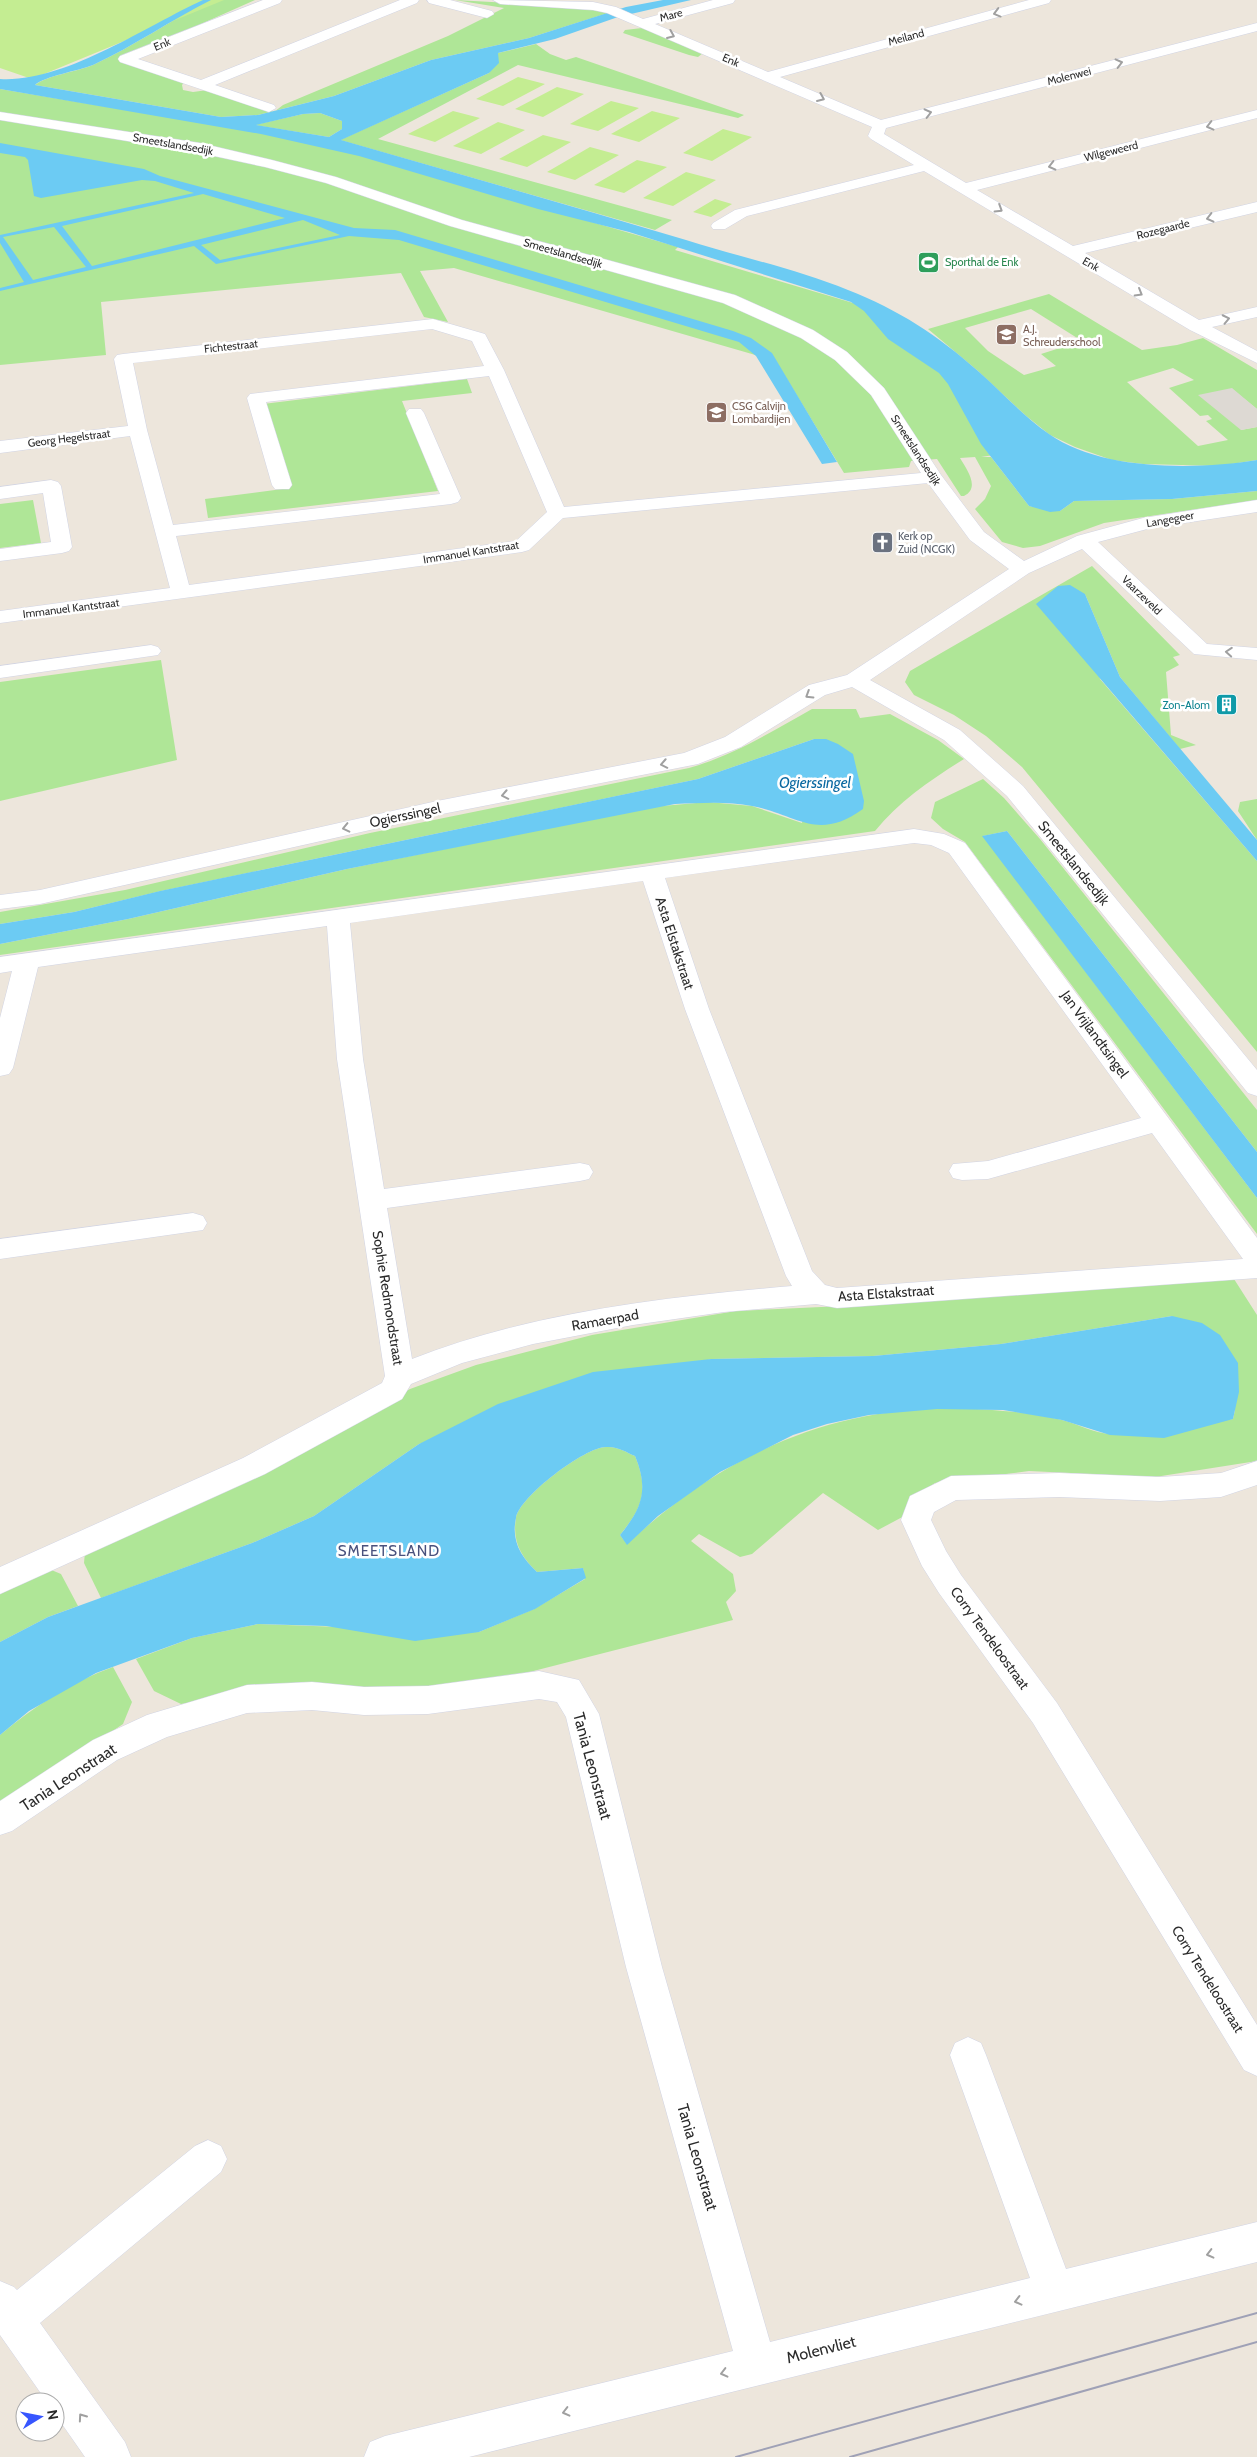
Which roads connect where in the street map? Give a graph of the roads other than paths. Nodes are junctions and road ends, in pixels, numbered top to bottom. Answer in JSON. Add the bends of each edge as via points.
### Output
{"nodes":[{"id":1,"x":275,"y":0,"type":"edge"},
{"id":2,"x":412,"y":0,"type":"edge"},
{"id":3,"x":434,"y":0,"type":"edge"},
{"id":4,"x":500,"y":0,"type":"edge"},
{"id":5,"x":728,"y":0,"type":"edge"},
{"id":6,"x":1044,"y":0,"type":"edge"},
{"id":7,"x":487,"y":14,"type":"dead end"},
{"id":8,"x":643,"y":23,"type":"junction"},
{"id":9,"x":1257,"y":27,"type":"edge"},
{"id":10,"x":768,"y":76,"type":"junction"},
{"id":11,"x":201,"y":85,"type":"junction"},
{"id":12,"x":269,"y":108,"type":"dead end"},
{"id":13,"x":1257,"y":114,"type":"edge"},
{"id":14,"x":0,"y":116,"type":"edge"},
{"id":15,"x":880,"y":124,"type":"junction"},
{"id":16,"x":927,"y":166,"type":"junction"},
{"id":17,"x":965,"y":188,"type":"junction"},
{"id":18,"x":1257,"y":207,"type":"edge"},
{"id":19,"x":719,"y":226,"type":"dead end"},
{"id":20,"x":1070,"y":252,"type":"junction"},
{"id":21,"x":1257,"y":312,"type":"edge"},
{"id":22,"x":1196,"y":326,"type":"junction"},
{"id":23,"x":1257,"y":358,"type":"edge"},
{"id":24,"x":495,"y":370,"type":"junction"},
{"id":25,"x":416,"y":413,"type":"dead end"},
{"id":26,"x":138,"y":430,"type":"junction"},
{"id":27,"x":0,"y":446,"type":"edge"},
{"id":28,"x":933,"y":477,"type":"junction"},
{"id":29,"x":282,"y":485,"type":"dead end"},
{"id":30,"x":0,"y":493,"type":"edge"},
{"id":31,"x":1257,"y":506,"type":"edge"},
{"id":32,"x":557,"y":513,"type":"junction"},
{"id":33,"x":164,"y":532,"type":"junction"},
{"id":34,"x":1084,"y":540,"type":"junction"},
{"id":35,"x":0,"y":555,"type":"edge"},
{"id":36,"x":1022,"y":569,"type":"junction"},
{"id":37,"x":181,"y":594,"type":"junction"},
{"id":38,"x":0,"y":617,"type":"edge"},
{"id":39,"x":150,"y":651,"type":"dead end"},
{"id":40,"x":1257,"y":654,"type":"edge"},
{"id":41,"x":0,"y":672,"type":"edge"},
{"id":42,"x":856,"y":680,"type":"junction"},
{"id":43,"x":652,"y":874,"type":"junction"},
{"id":44,"x":0,"y":902,"type":"edge"},
{"id":45,"x":338,"y":919,"type":"junction"},
{"id":46,"x":27,"y":961,"type":"junction"},
{"id":47,"x":0,"y":965,"type":"edge"},
{"id":48,"x":0,"y":1068,"type":"edge"},
{"id":49,"x":1257,"y":1087,"type":"edge"},
{"id":50,"x":1159,"y":1122,"type":"junction"},
{"id":51,"x":962,"y":1171,"type":"dead end"},
{"id":52,"x":580,"y":1172,"type":"dead end"},
{"id":53,"x":373,"y":1200,"type":"junction"},
{"id":54,"x":193,"y":1223,"type":"dead end"},
{"id":55,"x":0,"y":1249,"type":"edge"},
{"id":56,"x":1257,"y":1258,"type":"edge"},
{"id":57,"x":1257,"y":1268,"type":"edge"},
{"id":58,"x":816,"y":1294,"type":"junction"},
{"id":59,"x":400,"y":1376,"type":"junction"},
{"id":60,"x":1257,"y":1473,"type":"edge"},
{"id":61,"x":0,"y":1581,"type":"edge"},
{"id":62,"x":0,"y":1820,"type":"edge"},
{"id":63,"x":968,"y":2055,"type":"dead end"},
{"id":64,"x":1257,"y":2058,"type":"edge"},
{"id":65,"x":208,"y":2159,"type":"dead end"},
{"id":66,"x":1257,"y":2242,"type":"edge"},
{"id":67,"x":1056,"y":2292,"type":"junction"},
{"id":68,"x":6,"y":2310,"type":"edge"},
{"id":69,"x":757,"y":2364,"type":"junction"},
{"id":70,"x":110,"y":2457,"type":"edge"},
{"id":71,"x":385,"y":2457,"type":"edge"}],
"edges":[{"from":1,"to":11,"type":"street","name":"Enk","via":[[124,59]]},
{"from":2,"to":11,"type":"street"},
{"from":3,"to":7,"type":"street"},
{"from":4,"to":8,"type":"street","name":"Enk","via":[[593,6]]},
{"from":5,"to":8,"type":"street","name":"Mare"},
{"from":6,"to":10,"type":"street","name":"Meiland","one_way":true},
{"from":8,"to":10,"type":"street","name":"Enk","one_way":true},
{"from":15,"to":9,"type":"street","name":"Molenwei","one_way":true},
{"from":10,"to":15,"type":"street","name":"Enk","one_way":true},
{"from":11,"to":12,"type":"street","name":"Enk"},
{"from":13,"to":17,"type":"street","name":"Wilgeweerd","one_way":true},
{"from":14,"to":28,"type":"street","name":"Smeetslandsedijk","via":[[200,148],[267,163],[331,180],[456,223],[729,299],[807,334],[841,356],[878,392]]},
{"from":15,"to":16,"type":"street","name":"Enk","via":[[876,136]]},
{"from":16,"to":17,"type":"street","name":"Enk"},
{"from":16,"to":19,"type":"street","via":[[741,213]]},
{"from":17,"to":20,"type":"street","name":"Enk","one_way":true},
{"from":18,"to":20,"type":"street","name":"Rozegaarde","one_way":true},
{"from":20,"to":22,"type":"street","name":"Enk","one_way":true},
{"from":22,"to":21,"type":"street","one_way":true},
{"from":22,"to":23,"type":"street","name":"Enk"},
{"from":24,"to":26,"type":"street","name":"Fichtestraat","via":[[479,338],[433,324],[123,359]]},
{"from":24,"to":29,"type":"street","via":[[256,398]]},
{"from":24,"to":32,"type":"street","name":"Fichtestraat"},
{"from":25,"to":33,"type":"street","via":[[450,498]]},
{"from":26,"to":27,"type":"street","name":"Georg Hegelstraat"},
{"from":26,"to":33,"type":"street","name":"Fichtestraat"},
{"from":28,"to":32,"type":"street"},
{"from":28,"to":36,"type":"street","name":"Smeetslandsedijk","via":[[977,536]]},
{"from":30,"to":35,"type":"street","via":[[51,486],[62,548]]},
{"from":31,"to":34,"type":"street","name":"Langegeer","via":[[1150,522]]},
{"from":32,"to":37,"type":"street","name":"Immanuel Kantstraat","via":[[522,546]]},
{"from":33,"to":37,"type":"street","name":"Fichtestraat"},
{"from":34,"to":36,"type":"street","name":"Ogierssingel"},
{"from":40,"to":34,"type":"street","name":"Vaarzeveld","one_way":true,"via":[[1201,650]]},
{"from":36,"to":42,"type":"street","name":"Ogierssingel"},
{"from":37,"to":38,"type":"street","name":"Immanuel Kantstraat"},
{"from":39,"to":41,"type":"street"},
{"from":42,"to":44,"type":"street","name":"Ogierssingel","one_way":true,"via":[[817,690],[734,742],[690,759],[437,808],[40,896]]},
{"from":42,"to":49,"type":"street","name":"Smeetslandsedijk","via":[[952,735],[1015,791]]},
{"from":43,"to":45,"type":"street"},
{"from":43,"to":50,"type":"street","name":"Jan Vrijlandtsingel","via":[[914,836],[936,839],[957,848]]},
{"from":43,"to":58,"type":"street","name":"Asta Elstakstraat","via":[[697,1009],[800,1276]]},
{"from":45,"to":46,"type":"street"},
{"from":45,"to":53,"type":"street","name":"Sophie Redmondstraat","via":[[350,1059]]},
{"from":46,"to":47,"type":"street"},
{"from":46,"to":48,"type":"street"},
{"from":50,"to":51,"type":"street","via":[[988,1170]]},
{"from":50,"to":56,"type":"street","name":"Jan Vrijlandtsingel"},
{"from":52,"to":53,"type":"street"},
{"from":53,"to":59,"type":"street","name":"Sophie Redmondstraat"},
{"from":54,"to":55,"type":"street"},
{"from":57,"to":58,"type":"street","name":"Asta Elstakstraat","via":[[837,1298]]},
{"from":58,"to":59,"type":"street","name":"Ramaerpad","via":[[715,1303],[533,1333],[455,1354]]},
{"from":59,"to":61,"type":"street","name":"Sophie Redmondstraat","via":[[392,1391],[254,1466]]},
{"from":60,"to":64,"type":"street","name":"Corry Tendeloostraat","via":[[1221,1485],[1160,1489],[1059,1485],[951,1488],[921,1505],[916,1520],[950,1584],[1045,1713]]},
{"from":62,"to":69,"type":"street","name":"Tania Leonstraat","via":[[105,1750],[159,1725],[247,1699],[312,1696],[364,1701],[428,1700],[539,1685],[567,1690],[582,1714],[644,1967]]},
{"from":63,"to":67,"type":"street"},
{"from":65,"to":68,"type":"street"},
{"from":66,"to":67,"type":"street","name":"Molenvliet","one_way":true},
{"from":67,"to":69,"type":"street","name":"Molenvliet","one_way":true},
{"from":70,"to":68,"type":"street","one_way":true},
{"from":69,"to":71,"type":"street","name":"Molenvliet","one_way":true}]}
